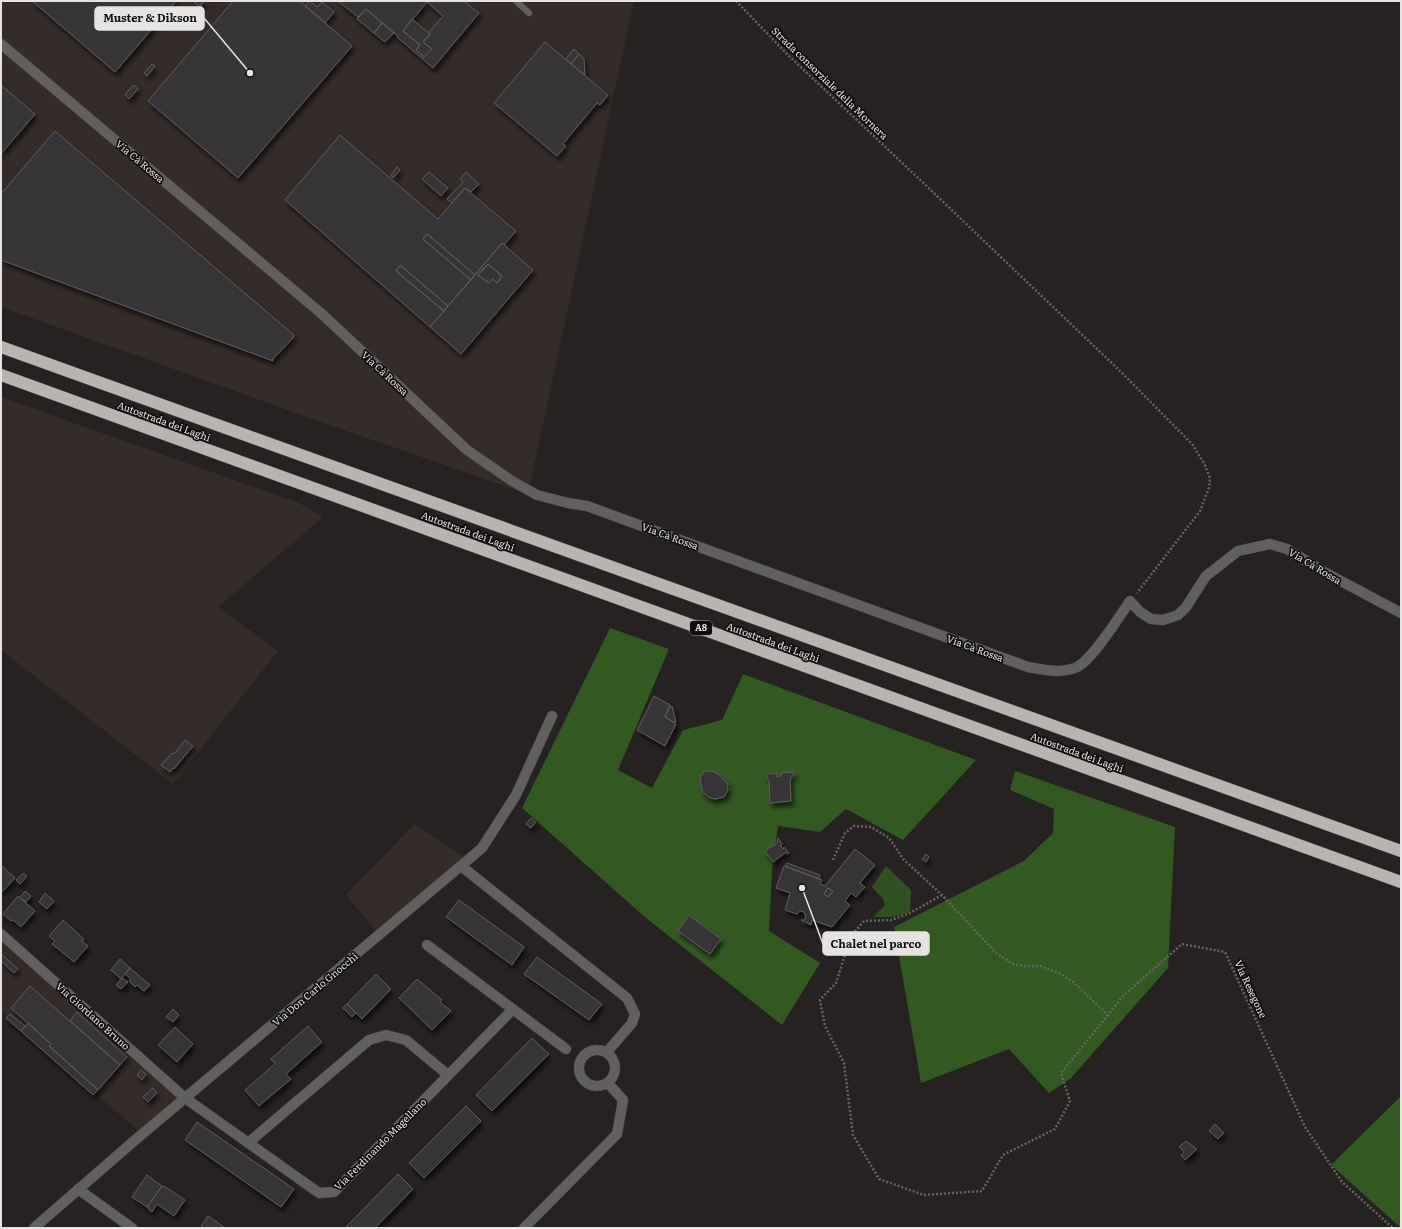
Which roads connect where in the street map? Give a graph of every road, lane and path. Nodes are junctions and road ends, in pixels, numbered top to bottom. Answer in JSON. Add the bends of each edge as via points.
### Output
{"nodes":[{"id":1,"x":516,"y":1,"type":"edge"},
{"id":2,"x":736,"y":1,"type":"edge"},
{"id":3,"x":529,"y":13,"type":"dead end"},
{"id":4,"x":1,"y":44,"type":"edge"},
{"id":5,"x":1,"y":347,"type":"edge"},
{"id":6,"x":1,"y":375,"type":"edge"},
{"id":7,"x":1130,"y":601,"type":"junction"},
{"id":8,"x":1401,"y":613,"type":"edge"},
{"id":9,"x":552,"y":716,"type":"dead end"},
{"id":10,"x":1401,"y":851,"type":"edge"},
{"id":11,"x":833,"y":860,"type":"dead end"},
{"id":12,"x":461,"y":866,"type":"junction"},
{"id":13,"x":1401,"y":882,"type":"edge"},
{"id":14,"x":942,"y":895,"type":"junction"},
{"id":15,"x":1,"y":934,"type":"edge"},
{"id":16,"x":427,"y":945,"type":"dead end"},
{"id":17,"x":513,"y":1010,"type":"junction"},
{"id":18,"x":1108,"y":1015,"type":"junction"},
{"id":19,"x":566,"y":1048,"type":"dead end"},
{"id":20,"x":607,"y":1052,"type":"junction"},
{"id":21,"x":448,"y":1075,"type":"junction"},
{"id":22,"x":608,"y":1083,"type":"junction"},
{"id":23,"x":185,"y":1098,"type":"junction"},
{"id":24,"x":248,"y":1143,"type":"junction"},
{"id":25,"x":78,"y":1189,"type":"junction"},
{"id":26,"x":34,"y":1228,"type":"edge"},
{"id":27,"x":132,"y":1228,"type":"edge"},
{"id":28,"x":524,"y":1228,"type":"edge"},
{"id":29,"x":1392,"y":1228,"type":"edge"}],
"edges":[{"from":1,"to":3,"type":"lane"},
{"from":2,"to":7,"type":"path","name":"Strada consorziale della Mornera","via":[[788,55],[1118,369],[1192,444],[1210,478],[1200,511]]},
{"from":4,"to":7,"type":"street","name":"Via Cà Rossa","via":[[322,314],[467,450],[512,482],[537,495],[568,504],[587,506],[1028,667],[1049,671],[1078,666],[1093,653]]},
{"from":5,"to":10,"type":"highway","name":"Autostrada dei Laghi"},
{"from":6,"to":13,"type":"highway","name":"Autostrada dei Laghi","number":"A8"},
{"from":7,"to":8,"type":"street","name":"Via Cà Rossa","via":[[1150,619],[1163,620],[1178,615],[1206,576],[1222,563],[1238,551],[1270,544],[1287,549]]},
{"from":9,"to":12,"type":"street","name":"Via Don Carlo Gnocchi","via":[[516,795],[482,848]]},
{"from":11,"to":14,"type":"path","via":[[845,833],[854,826],[871,827],[889,838],[904,860]]},
{"from":12,"to":20,"type":"street","via":[[627,998],[634,1014],[632,1023]]},
{"from":12,"to":23,"type":"street","name":"Via Don Carlo Gnocchi"},
{"from":14,"to":18,"type":"path","via":[[997,954],[1012,964],[1040,966],[1058,973],[1073,982]]},
{"from":14,"to":18,"type":"path","via":[[910,913],[891,920],[864,921],[851,936],[836,983],[820,1000],[825,1026],[844,1063],[853,1135],[879,1179],[924,1195],[982,1191],[1003,1155],[1055,1129],[1070,1100],[1061,1073]]},
{"from":15,"to":23,"type":"street","name":"Via Giordano Bruno"},
{"from":16,"to":17,"type":"street"},
{"from":17,"to":19,"type":"street"},
{"from":17,"to":21,"type":"street","name":"Via Ferdinando Magellano"},
{"from":18,"to":29,"type":"path","name":"Via Resegone","via":[[1123,996],[1182,944],[1225,952],[1305,1127],[1342,1182]]},
{"from":20,"to":22,"type":"street","via":[[615,1062],[616,1068]]},
{"from":20,"to":22,"type":"street","via":[[596,1050],[585,1054],[581,1059],[579,1071],[581,1077],[590,1085]]},
{"from":21,"to":24,"type":"street","via":[[406,1040],[386,1035],[369,1040]]},
{"from":21,"to":24,"type":"street","name":"Via Ferdinando Magellano","via":[[334,1192],[319,1193]]},
{"from":22,"to":28,"type":"street","via":[[623,1100],[617,1134]]},
{"from":23,"to":24,"type":"street","name":"Via Ferdinando Magellano"},
{"from":23,"to":25,"type":"street","name":"Via Don Carlo Gnocchi"},
{"from":25,"to":26,"type":"street","name":"Via Don Carlo Gnocchi"},
{"from":25,"to":27,"type":"street"}]}
